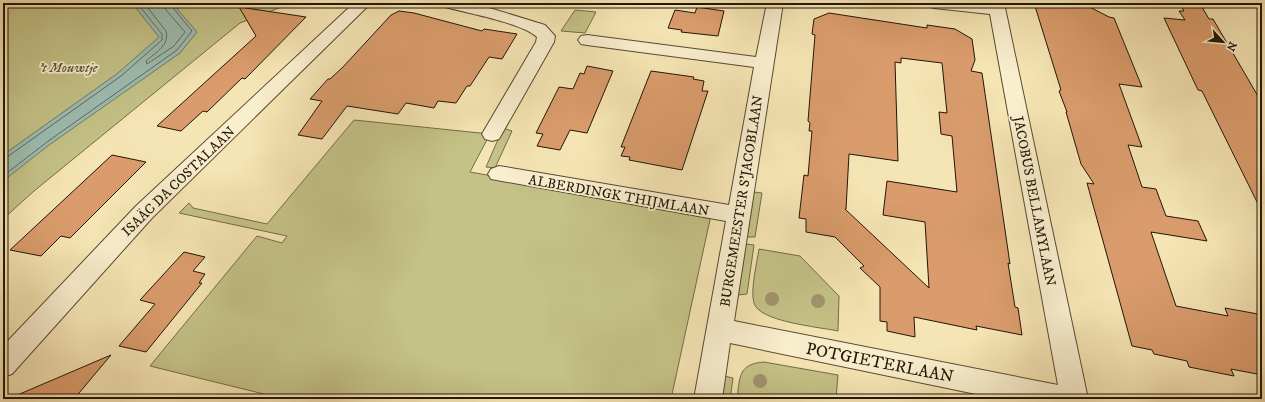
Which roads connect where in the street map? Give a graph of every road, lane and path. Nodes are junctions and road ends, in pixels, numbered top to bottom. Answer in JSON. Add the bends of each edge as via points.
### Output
{"nodes":[{"id":1,"x":447,"y":3,"type":"edge"},
{"id":2,"x":776,"y":3,"type":"edge"},
{"id":3,"x":934,"y":3,"type":"edge"},
{"id":4,"x":358,"y":4,"type":"edge"},
{"id":5,"x":996,"y":7,"type":"edge"},
{"id":6,"x":587,"y":40,"type":"dead end"},
{"id":7,"x":764,"y":63,"type":"junction"},
{"id":8,"x":492,"y":134,"type":"dead end"},
{"id":9,"x":499,"y":174,"type":"dead end"},
{"id":10,"x":738,"y":215,"type":"junction"},
{"id":11,"x":720,"y":330,"type":"junction"},
{"id":12,"x":3,"y":365,"type":"edge"},
{"id":13,"x":708,"y":399,"type":"edge"},
{"id":14,"x":1063,"y":399,"type":"edge"},
{"id":15,"x":1074,"y":399,"type":"edge"}],
"edges":[{"from":1,"to":8,"type":"street","via":[[477,9],[532,26],[546,36],[545,42]]},
{"from":2,"to":7,"type":"street","name":"BURGEMEESTER S'JACOBLAAN"},
{"from":3,"to":5,"type":"street"},
{"from":4,"to":12,"type":"street","name":"ISAÄC DA COSTALAAN","via":[[144,212]]},
{"from":5,"to":15,"type":"street","name":"JACOBUS BELLAMYLAAN"},
{"from":6,"to":7,"type":"street"},
{"from":7,"to":10,"type":"street","name":"BURGEMEESTER S'JACOBLAAN"},
{"from":9,"to":10,"type":"street","name":"ALBERDINGK THIJMLAAN"},
{"from":10,"to":11,"type":"street","name":"BURGEMEESTER S'JACOBLAAN"},
{"from":11,"to":13,"type":"street","name":"BURGEMEESTER S'JACOBLAAN"},
{"from":11,"to":14,"type":"street","name":"POTGIETERLAAN"}]}
